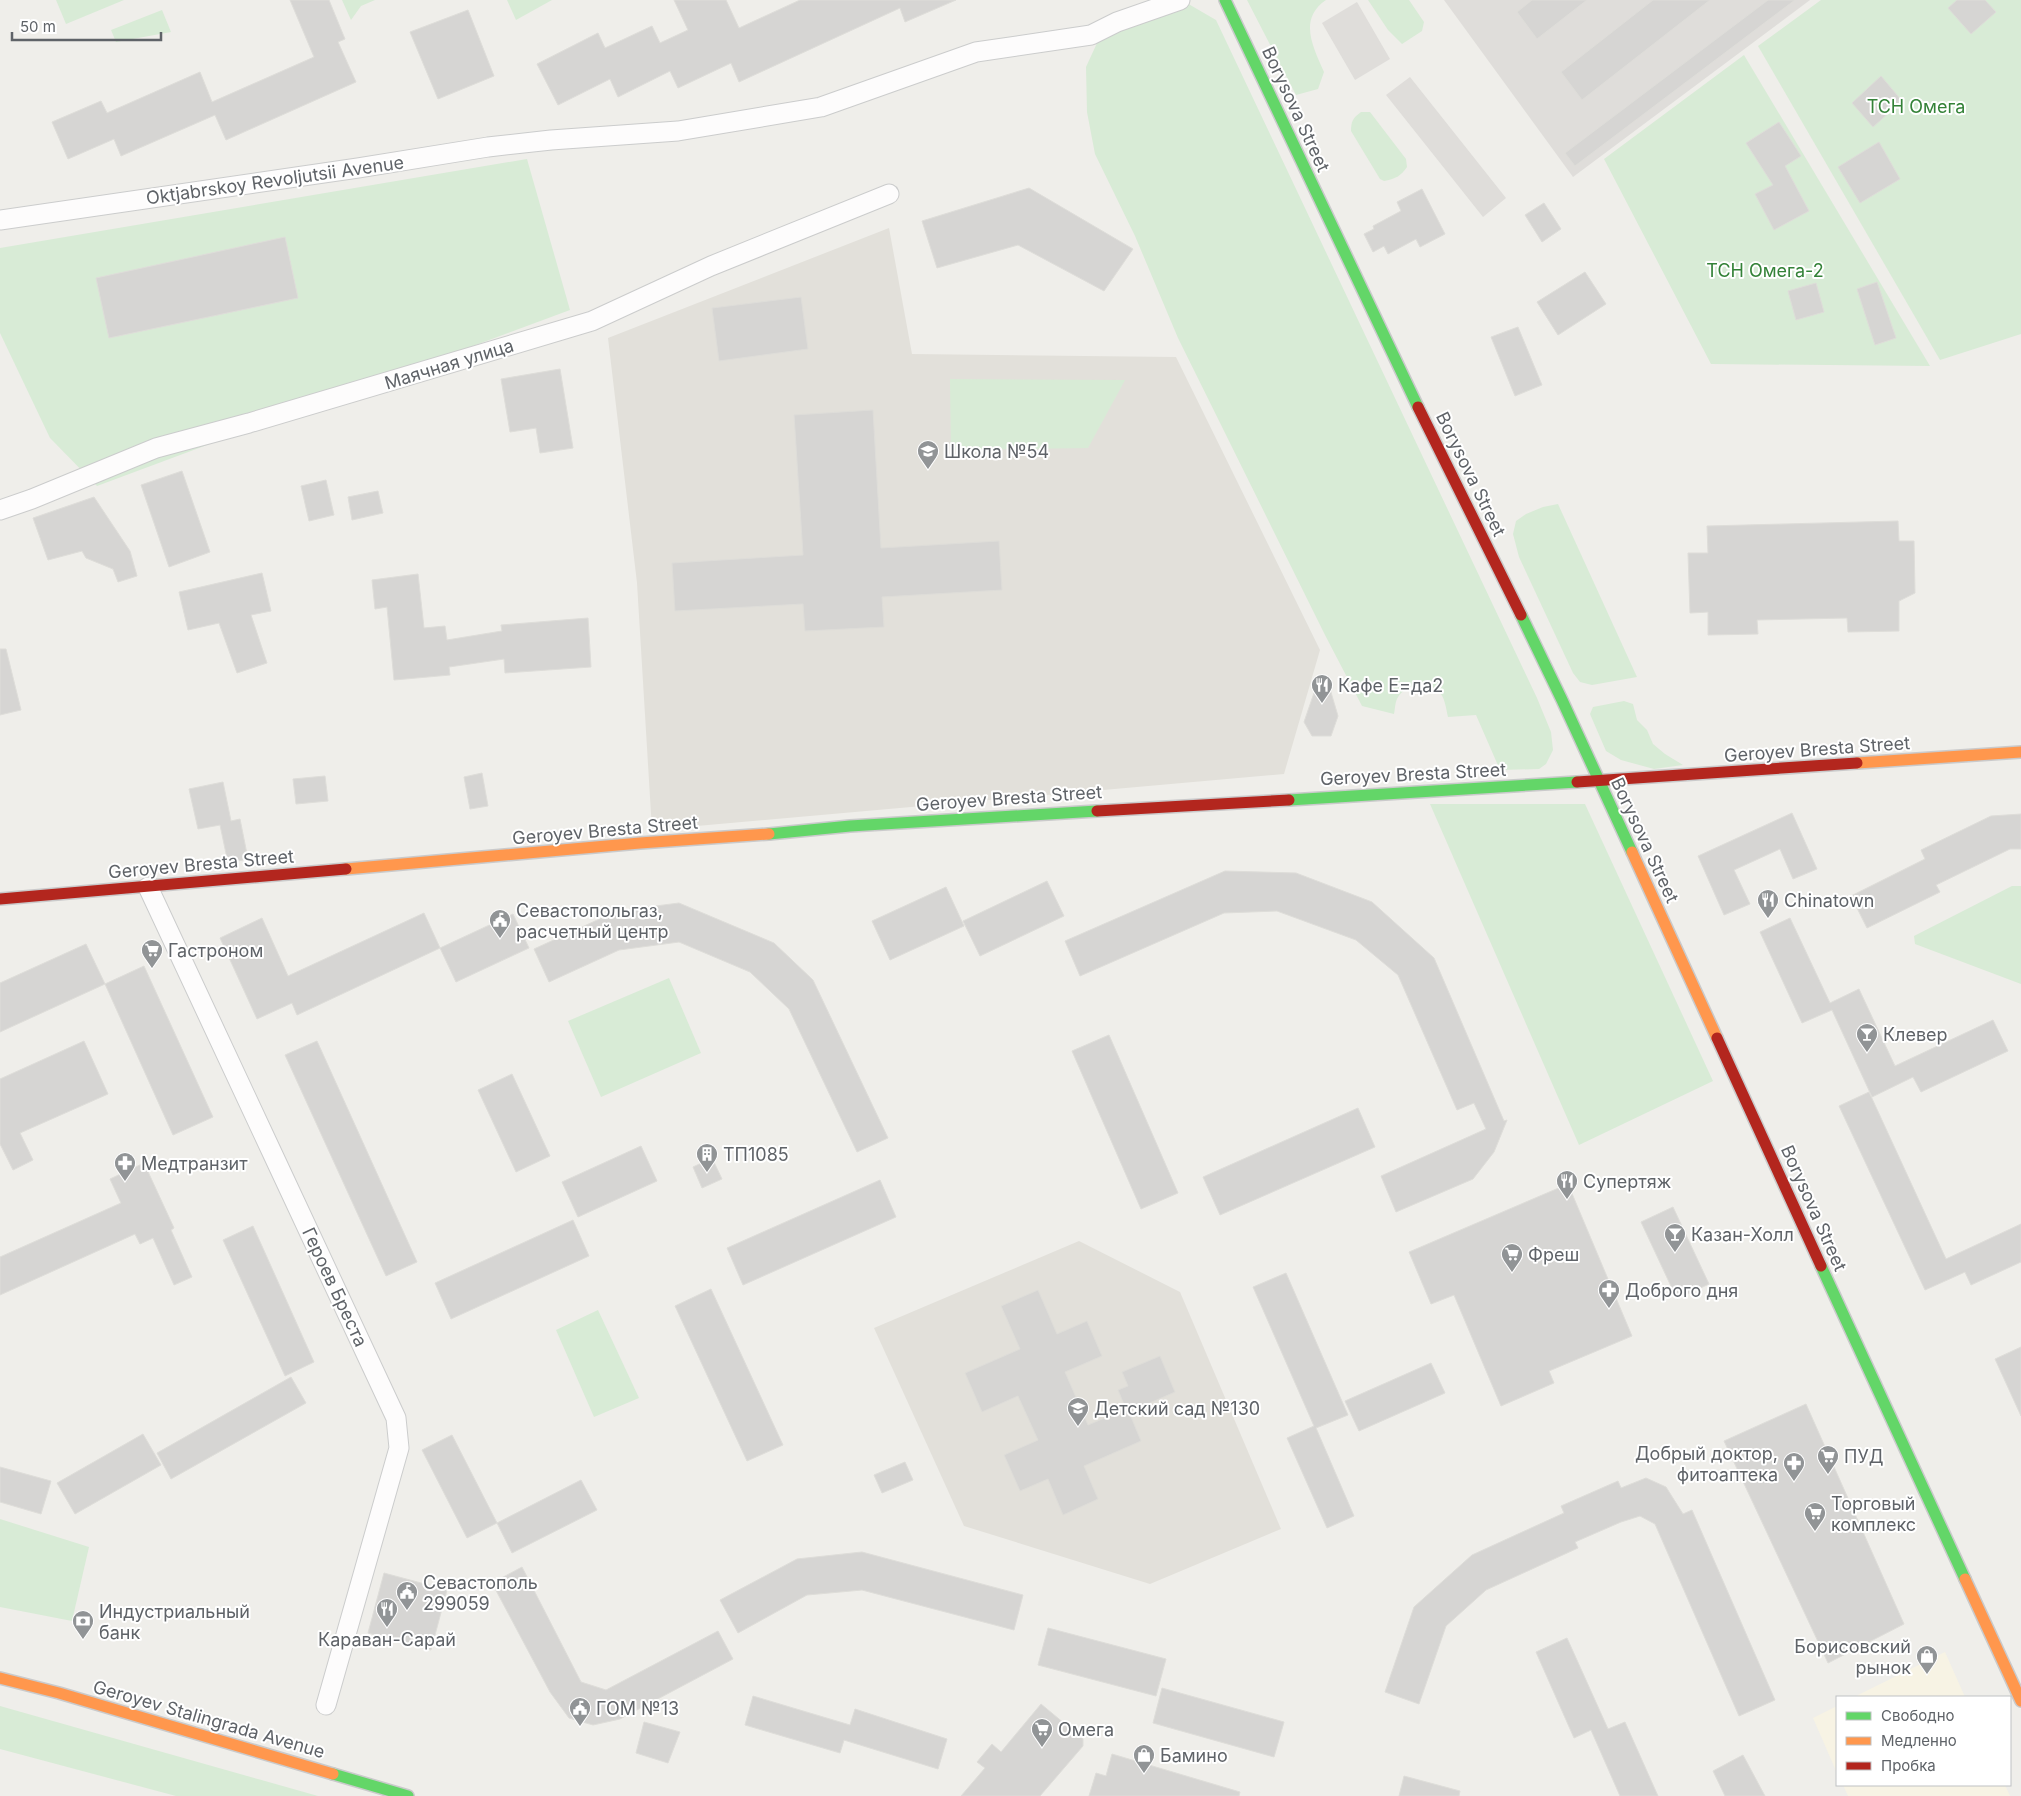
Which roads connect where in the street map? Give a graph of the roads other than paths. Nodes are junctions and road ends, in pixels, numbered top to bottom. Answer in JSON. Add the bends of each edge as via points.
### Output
{"nodes":[{"id":1,"x":1180,"y":0,"type":"edge"},
{"id":2,"x":1225,"y":0,"type":"edge"},
{"id":3,"x":889,"y":194,"type":"dead end"},
{"id":4,"x":0,"y":220,"type":"edge"},
{"id":5,"x":0,"y":510,"type":"edge"},
{"id":6,"x":2021,"y":752,"type":"edge"},
{"id":7,"x":1598,"y":781,"type":"junction"},
{"id":8,"x":148,"y":887,"type":"junction"},
{"id":9,"x":0,"y":899,"type":"edge"},
{"id":10,"x":0,"y":1678,"type":"edge"},
{"id":11,"x":2021,"y":1701,"type":"edge"},
{"id":12,"x":326,"y":1705,"type":"dead end"},
{"id":13,"x":408,"y":1796,"type":"edge"}],
"edges":[{"from":1,"to":4,"type":"street","name":"Oktjabrskoy Revoljutsii Avenue","via":[[1117,22],[1091,35],[976,52],[820,107],[678,131],[488,147]]},
{"from":2,"to":7,"type":"main road","name":"Borysova Street","via":[[1378,325],[1558,691]]},
{"from":3,"to":5,"type":"street","name":"Маячная улица","via":[[711,266],[592,321],[156,448]]},
{"from":6,"to":7,"type":"main road","name":"Geroyev Bresta Street"},
{"from":7,"to":8,"type":"main road","name":"Geroyev Bresta Street","via":[[850,826]]},
{"from":7,"to":11,"type":"main road","name":"Borysova Street"},
{"from":8,"to":9,"type":"main road","name":"Geroyev Bresta Street"},
{"from":8,"to":12,"type":"street","name":"Героев Бреста","via":[[396,1418],[399,1448]]},
{"from":10,"to":13,"type":"main road","name":"Geroyev Stalingrada Avenue"}]}
